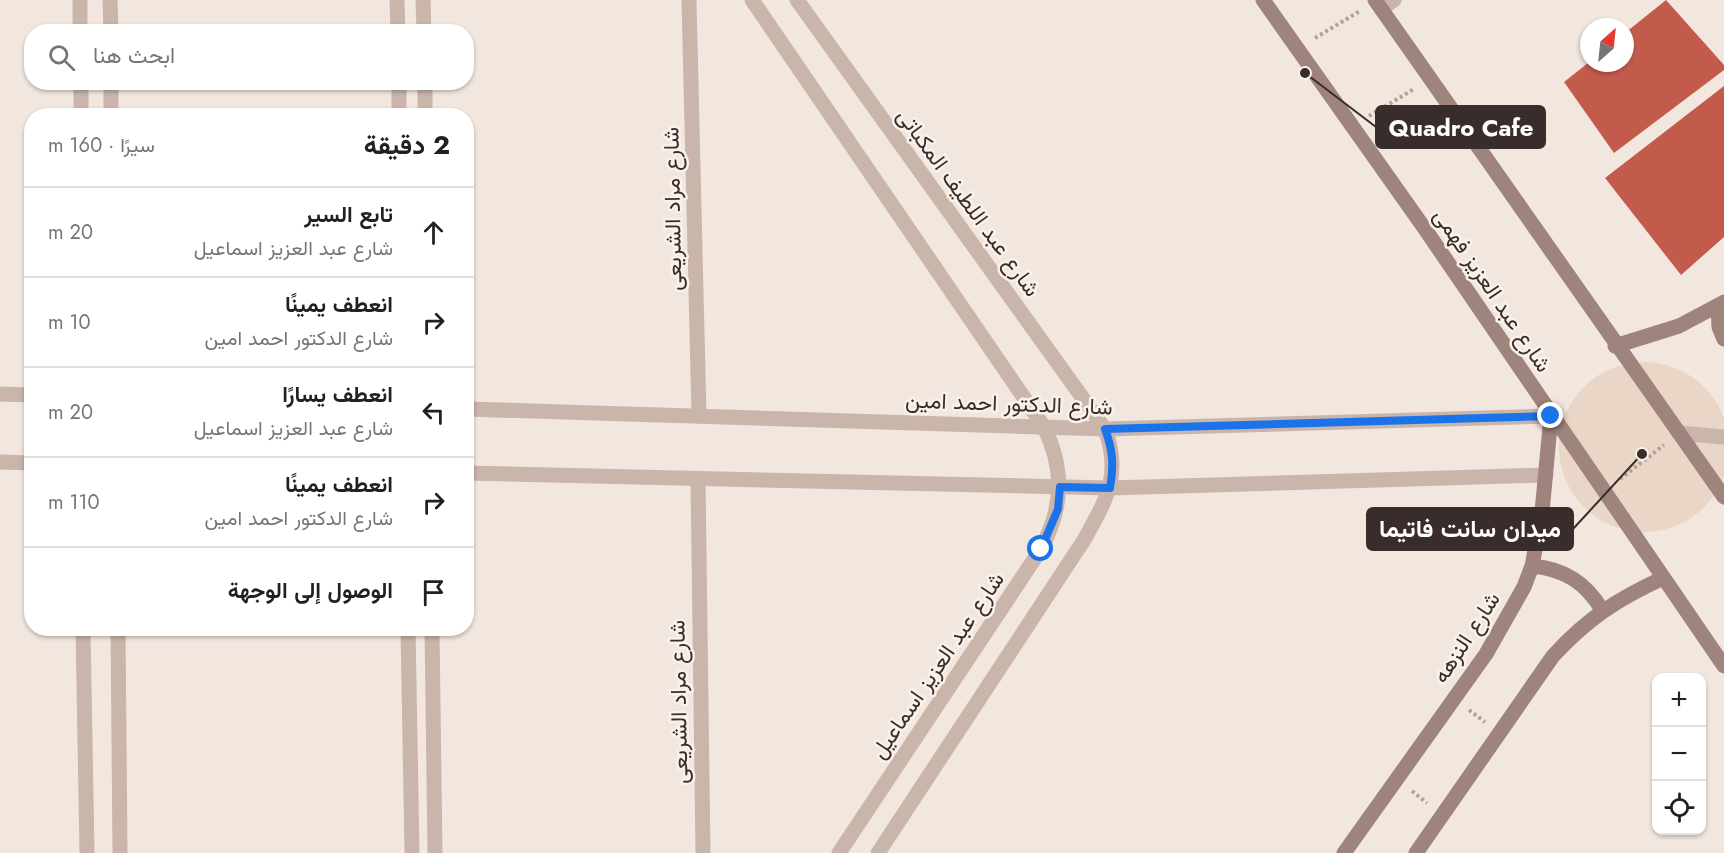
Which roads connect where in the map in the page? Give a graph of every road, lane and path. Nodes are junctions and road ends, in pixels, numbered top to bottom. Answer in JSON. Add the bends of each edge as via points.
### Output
{"nodes":[{"id":1,"x":80,"y":0,"type":"edge"},
{"id":2,"x":110,"y":0,"type":"edge"},
{"id":3,"x":397,"y":0,"type":"edge"},
{"id":4,"x":423,"y":0,"type":"edge"},
{"id":5,"x":689,"y":0,"type":"edge"},
{"id":6,"x":752,"y":0,"type":"edge"},
{"id":7,"x":797,"y":0,"type":"edge"},
{"id":8,"x":1263,"y":0,"type":"edge"},
{"id":9,"x":1381,"y":3,"type":"edge"},
{"id":10,"x":80,"y":24,"type":"edge"},
{"id":11,"x":111,"y":24,"type":"edge"},
{"id":12,"x":398,"y":24,"type":"edge"},
{"id":13,"x":424,"y":24,"type":"edge"},
{"id":14,"x":1297,"y":50,"type":"junction"},
{"id":15,"x":1431,"y":80,"type":"junction"},
{"id":16,"x":81,"y":90,"type":"edge"},
{"id":17,"x":111,"y":90,"type":"edge"},
{"id":18,"x":399,"y":90,"type":"edge"},
{"id":19,"x":425,"y":90,"type":"edge"},
{"id":20,"x":81,"y":108,"type":"edge"},
{"id":21,"x":111,"y":108,"type":"edge"},
{"id":22,"x":399,"y":108,"type":"edge"},
{"id":23,"x":425,"y":108,"type":"edge"},
{"id":24,"x":1350,"y":126,"type":"junction"},
{"id":25,"x":1721,"y":305,"type":"edge"},
{"id":26,"x":1724,"y":339,"type":"edge"},
{"id":27,"x":1615,"y":346,"type":"junction"},
{"id":28,"x":0,"y":394,"type":"edge"},
{"id":29,"x":24,"y":395,"type":"edge"},
{"id":30,"x":474,"y":409,"type":"edge"},
{"id":31,"x":699,"y":416,"type":"junction"},
{"id":32,"x":1551,"y":416,"type":"junction"},
{"id":33,"x":1044,"y":427,"type":"junction"},
{"id":34,"x":1105,"y":429,"type":"junction"},
{"id":35,"x":1678,"y":433,"type":"junction"},
{"id":36,"x":1724,"y":437,"type":"edge"},
{"id":37,"x":0,"y":462,"type":"edge"},
{"id":38,"x":24,"y":463,"type":"edge"},
{"id":39,"x":474,"y":473,"type":"edge"},
{"id":40,"x":1546,"y":475,"type":"junction"},
{"id":41,"x":698,"y":478,"type":"junction"},
{"id":42,"x":1060,"y":487,"type":"junction"},
{"id":43,"x":1110,"y":488,"type":"junction"},
{"id":44,"x":1603,"y":492,"type":"junction"},
{"id":45,"x":1724,"y":497,"type":"edge"},
{"id":46,"x":1532,"y":566,"type":"junction"},
{"id":47,"x":1663,"y":578,"type":"junction"},
{"id":48,"x":1602,"y":610,"type":"junction"},
{"id":49,"x":83,"y":636,"type":"edge"},
{"id":50,"x":118,"y":636,"type":"edge"},
{"id":51,"x":408,"y":636,"type":"edge"},
{"id":52,"x":432,"y":636,"type":"edge"},
{"id":53,"x":1724,"y":666,"type":"edge"},
{"id":54,"x":1454,"y":699,"type":"junction"},
{"id":55,"x":1499,"y":732,"type":"junction"},
{"id":56,"x":1396,"y":780,"type":"junction"},
{"id":57,"x":1442,"y":814,"type":"junction"},
{"id":58,"x":87,"y":853,"type":"edge"},
{"id":59,"x":120,"y":853,"type":"edge"},
{"id":60,"x":412,"y":853,"type":"edge"},
{"id":61,"x":435,"y":853,"type":"edge"},
{"id":62,"x":703,"y":853,"type":"edge"},
{"id":63,"x":839,"y":853,"type":"edge"},
{"id":64,"x":878,"y":853,"type":"edge"},
{"id":65,"x":1344,"y":853,"type":"edge"},
{"id":66,"x":1416,"y":853,"type":"edge"}],
"edges":[{"from":1,"to":10,"type":"street"},
{"from":2,"to":11,"type":"street"},
{"from":3,"to":12,"type":"street"},
{"from":4,"to":13,"type":"street"},
{"from":5,"to":31,"type":"street","name":"شارع مراد الشريعى"},
{"from":6,"to":33,"type":"street"},
{"from":7,"to":34,"type":"street","name":"شارع عبد اللطيف المكباتى"},
{"from":8,"to":14,"type":"main road","name":"شارع عبد العزيز فهمى"},
{"from":9,"to":14,"type":"path"},
{"from":9,"to":15,"type":"main road"},
{"from":14,"to":24,"type":"main road","name":"شارع عبد العزيز فهمى"},
{"from":15,"to":24,"type":"path"},
{"from":15,"to":27,"type":"main road"},
{"from":16,"to":20,"type":"street"},
{"from":17,"to":21,"type":"street"},
{"from":18,"to":22,"type":"street"},
{"from":19,"to":23,"type":"street"},
{"from":24,"to":32,"type":"main road","name":"شارع عبد العزيز فهمى"},
{"from":25,"to":26,"type":"main road","via":[[1719,327]]},
{"from":25,"to":27,"type":"main road","via":[[1679,326]]},
{"from":27,"to":35,"type":"main road"},
{"from":28,"to":29,"type":"street"},
{"from":30,"to":31,"type":"street","name":"شارع الدكتور احمد امين"},
{"from":31,"to":33,"type":"street","name":"شارع الدكتور احمد امين"},
{"from":32,"to":34,"type":"street","name":"شارع الدكتور احمد امين"},
{"from":32,"to":40,"type":"main road","name":"شارع النزهه"},
{"from":32,"to":44,"type":"main road","name":"شارع عبد العزيز فهمى"},
{"from":33,"to":34,"type":"street","name":"شارع الدكتور احمد امين"},
{"from":33,"to":42,"type":"street","name":"شارع عبد العزيز اسماعيل","via":[[1058,466]]},
{"from":34,"to":43,"type":"street","via":[[1114,468]]},
{"from":35,"to":36,"type":"street"},
{"from":35,"to":44,"type":"path"},
{"from":35,"to":45,"type":"main road"},
{"from":37,"to":38,"type":"street"},
{"from":39,"to":41,"type":"street"},
{"from":40,"to":43,"type":"street"},
{"from":40,"to":46,"type":"main road","name":"شارع النزهه"},
{"from":41,"to":42,"type":"street"},
{"from":41,"to":62,"type":"street","name":"شارع مراد الشريعى"},
{"from":42,"to":43,"type":"street"},
{"from":42,"to":63,"type":"street","name":"شارع عبد العزيز اسماعيل","via":[[1058,509],[1041,549]]},
{"from":43,"to":64,"type":"street","via":[[1073,556]]},
{"from":44,"to":47,"type":"main road","name":"شارع عبد العزيز فهمى"},
{"from":46,"to":48,"type":"main road","via":[[1569,575],[1585,586]]},
{"from":46,"to":54,"type":"main road","name":"شارع النزهه","via":[[1509,616]]},
{"from":47,"to":48,"type":"main road"},
{"from":47,"to":53,"type":"main road","name":"شارع عبد العزيز فهمى"},
{"from":48,"to":55,"type":"main road","via":[[1552,656]]},
{"from":49,"to":58,"type":"street"},
{"from":50,"to":59,"type":"street"},
{"from":51,"to":60,"type":"street"},
{"from":52,"to":61,"type":"street"},
{"from":54,"to":55,"type":"path"},
{"from":54,"to":56,"type":"main road","name":"شارع النزهه"},
{"from":55,"to":57,"type":"main road"},
{"from":56,"to":57,"type":"path"},
{"from":56,"to":65,"type":"main road","name":"شارع النزهه"},
{"from":57,"to":66,"type":"main road"}]}
